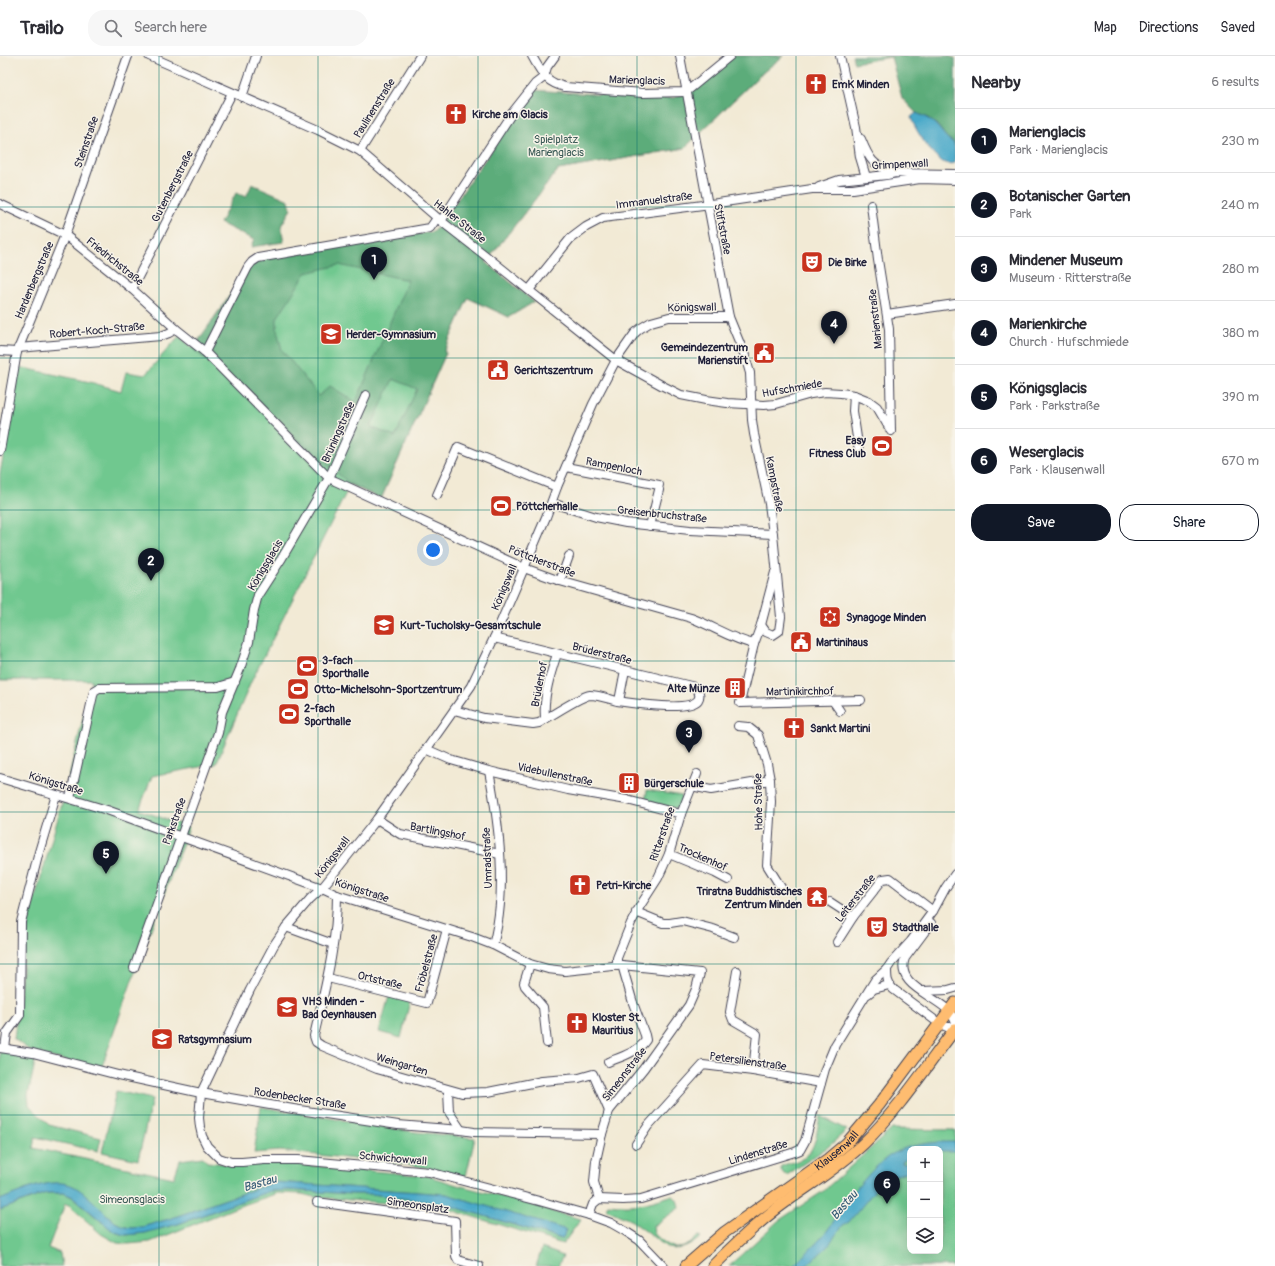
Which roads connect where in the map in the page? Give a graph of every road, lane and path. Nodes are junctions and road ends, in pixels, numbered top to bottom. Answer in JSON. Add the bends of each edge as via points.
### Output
{"nodes":[{"id":1,"x":128,"y":56,"type":"edge"},
{"id":2,"x":149,"y":56,"type":"edge"},
{"id":3,"x":256,"y":56,"type":"edge"},
{"id":4,"x":420,"y":56,"type":"edge"},
{"id":5,"x":532,"y":56,"type":"edge"},
{"id":6,"x":555,"y":56,"type":"edge"},
{"id":7,"x":680,"y":56,"type":"edge"},
{"id":8,"x":730,"y":56,"type":"edge"},
{"id":9,"x":840,"y":56,"type":"edge"},
{"id":10,"x":544,"y":77,"type":"junction"},
{"id":11,"x":686,"y":92,"type":"junction"},
{"id":12,"x":232,"y":93,"type":"junction"},
{"id":13,"x":242,"y":97,"type":"junction"},
{"id":14,"x":856,"y":127,"type":"junction"},
{"id":15,"x":360,"y":151,"type":"junction"},
{"id":16,"x":895,"y":173,"type":"junction"},
{"id":17,"x":955,"y":174,"type":"edge"},
{"id":18,"x":866,"y":177,"type":"junction"},
{"id":19,"x":955,"y":180,"type":"edge"},
{"id":20,"x":880,"y":185,"type":"junction"},
{"id":21,"x":812,"y":189,"type":"junction"},
{"id":22,"x":0,"y":204,"type":"edge"},
{"id":23,"x":707,"y":205,"type":"junction"},
{"id":24,"x":871,"y":205,"type":"dead end"},
{"id":25,"x":439,"y":220,"type":"junction"},
{"id":26,"x":65,"y":235,"type":"junction"},
{"id":27,"x":132,"y":289,"type":"junction"},
{"id":28,"x":529,"y":290,"type":"junction"},
{"id":29,"x":955,"y":304,"type":"edge"},
{"id":30,"x":887,"y":314,"type":"junction"},
{"id":31,"x":729,"y":318,"type":"junction"},
{"id":32,"x":176,"y":329,"type":"junction"},
{"id":33,"x":17,"y":350,"type":"junction"},
{"id":34,"x":0,"y":351,"type":"edge"},
{"id":35,"x":205,"y":352,"type":"junction"},
{"id":36,"x":616,"y":360,"type":"junction"},
{"id":37,"x":366,"y":395,"type":"dead end"},
{"id":38,"x":854,"y":396,"type":"junction"},
{"id":39,"x":751,"y":404,"type":"junction"},
{"id":40,"x":891,"y":431,"type":"joint"},
{"id":41,"x":0,"y":451,"type":"edge"},
{"id":42,"x":859,"y":452,"type":"dead end"},
{"id":43,"x":566,"y":467,"type":"junction"},
{"id":44,"x":329,"y":478,"type":"junction"},
{"id":45,"x":558,"y":487,"type":"junction"},
{"id":46,"x":437,"y":495,"type":"dead end"},
{"id":47,"x":552,"y":503,"type":"junction"},
{"id":48,"x":650,"y":526,"type":"junction"},
{"id":49,"x":773,"y":534,"type":"junction"},
{"id":50,"x":569,"y":556,"type":"dead end"},
{"id":51,"x":776,"y":567,"type":"junction"},
{"id":52,"x":524,"y":568,"type":"junction"},
{"id":53,"x":560,"y":581,"type":"junction"},
{"id":54,"x":761,"y":625,"type":"junction"},
{"id":55,"x":494,"y":638,"type":"junction"},
{"id":56,"x":754,"y":644,"type":"junction"},
{"id":57,"x":557,"y":654,"type":"junction"},
{"id":58,"x":625,"y":670,"type":"junction"},
{"id":59,"x":235,"y":682,"type":"junction"},
{"id":60,"x":861,"y":700,"type":"dead end"},
{"id":61,"x":619,"y":701,"type":"junction"},
{"id":62,"x":834,"y":701,"type":"junction"},
{"id":63,"x":740,"y":703,"type":"joint"},
{"id":64,"x":454,"y":710,"type":"junction"},
{"id":65,"x":840,"y":711,"type":"dead end"},
{"id":66,"x":545,"y":719,"type":"junction"},
{"id":67,"x":738,"y":726,"type":"dead end"},
{"id":68,"x":426,"y":750,"type":"junction"},
{"id":69,"x":489,"y":771,"type":"junction"},
{"id":70,"x":697,"y":774,"type":"dead end"},
{"id":71,"x":0,"y":778,"type":"edge"},
{"id":72,"x":770,"y":780,"type":"junction"},
{"id":73,"x":691,"y":786,"type":"junction"},
{"id":74,"x":56,"y":795,"type":"junction"},
{"id":75,"x":70,"y":798,"type":"junction"},
{"id":76,"x":681,"y":814,"type":"junction"},
{"id":77,"x":376,"y":819,"type":"junction"},
{"id":78,"x":180,"y":837,"type":"junction"},
{"id":79,"x":500,"y":854,"type":"junction"},
{"id":80,"x":669,"y":854,"type":"junction"},
{"id":81,"x":955,"y":874,"type":"edge"},
{"id":82,"x":728,"y":880,"type":"dead end"},
{"id":83,"x":322,"y":888,"type":"junction"},
{"id":84,"x":782,"y":889,"type":"dead end"},
{"id":85,"x":337,"y":895,"type":"junction"},
{"id":86,"x":830,"y":902,"type":"dead end"},
{"id":87,"x":636,"y":912,"type":"junction"},
{"id":88,"x":934,"y":915,"type":"junction"},
{"id":89,"x":853,"y":917,"type":"junction"},
{"id":90,"x":286,"y":928,"type":"junction"},
{"id":91,"x":447,"y":929,"type":"junction"},
{"id":92,"x":734,"y":937,"type":"dead end"},
{"id":93,"x":837,"y":942,"type":"dead end"},
{"id":94,"x":333,"y":944,"type":"junction"},
{"id":95,"x":493,"y":945,"type":"junction"},
{"id":96,"x":530,"y":964,"type":"junction"},
{"id":97,"x":903,"y":964,"type":"junction"},
{"id":98,"x":620,"y":965,"type":"junction"},
{"id":99,"x":134,"y":968,"type":"dead end"},
{"id":100,"x":887,"y":969,"type":"junction"},
{"id":101,"x":737,"y":972,"type":"dead end"},
{"id":102,"x":700,"y":973,"type":"joint"},
{"id":103,"x":328,"y":978,"type":"junction"},
{"id":104,"x":889,"y":984,"type":"junction"},
{"id":105,"x":955,"y":988,"type":"edge"},
{"id":106,"x":922,"y":991,"type":"junction"},
{"id":107,"x":867,"y":995,"type":"junction"},
{"id":108,"x":426,"y":1003,"type":"joint"},
{"id":109,"x":953,"y":1012,"type":"edge"},
{"id":110,"x":940,"y":1024,"type":"junction"},
{"id":111,"x":955,"y":1028,"type":"edge"},
{"id":112,"x":547,"y":1043,"type":"dead end"},
{"id":113,"x":3,"y":1048,"type":"edge"},
{"id":114,"x":608,"y":1062,"type":"dead end"},
{"id":115,"x":753,"y":1071,"type":"junction"},
{"id":116,"x":821,"y":1083,"type":"junction"},
{"id":117,"x":448,"y":1090,"type":"junction"},
{"id":118,"x":201,"y":1093,"type":"junction"},
{"id":119,"x":609,"y":1111,"type":"junction"},
{"id":120,"x":461,"y":1130,"type":"junction"},
{"id":121,"x":602,"y":1134,"type":"junction"},
{"id":122,"x":636,"y":1144,"type":"dead end"},
{"id":123,"x":599,"y":1199,"type":"junction"},
{"id":124,"x":317,"y":1202,"type":"dead end"},
{"id":125,"x":589,"y":1215,"type":"junction"},
{"id":126,"x":480,"y":1266,"type":"edge"},
{"id":127,"x":664,"y":1266,"type":"edge"},
{"id":128,"x":686,"y":1266,"type":"edge"},
{"id":129,"x":713,"y":1266,"type":"edge"}],
"edges":[{"from":1,"to":26,"type":"street","name":"Steinstraße"},
{"from":2,"to":12,"type":"street","name":"Hahler Straße"},
{"from":3,"to":13,"type":"street"},
{"from":4,"to":15,"type":"street","name":"Paulinenstraße"},
{"from":5,"to":10,"type":"street"},
{"from":6,"to":10,"type":"street"},
{"from":7,"to":11,"type":"street","name":"Stiftstraße"},
{"from":8,"to":11,"type":"street"},
{"from":9,"to":14,"type":"street"},
{"from":10,"to":11,"type":"street","name":"Marienglacis","via":[[565,87],[643,93]]},
{"from":10,"to":25,"type":"street","via":[[535,84],[512,113]]},
{"from":11,"to":23,"type":"street","name":"Stiftstraße"},
{"from":12,"to":13,"type":"street","name":"Hahler Straße"},
{"from":12,"to":27,"type":"street","name":"Gutenbergstraße"},
{"from":13,"to":15,"type":"street","name":"Hahler Straße"},
{"from":14,"to":16,"type":"street","via":[[871,161]]},
{"from":14,"to":18,"type":"street"},
{"from":15,"to":25,"type":"street","name":"Hahler Straße"},
{"from":16,"to":17,"type":"street","name":"Grimpenwall"},
{"from":16,"to":18,"type":"street","name":"Grimpenwall"},
{"from":18,"to":20,"type":"street","name":"Grimpenwall"},
{"from":18,"to":21,"type":"street","name":"Immanuelstraße","via":[[839,180]]},
{"from":19,"to":20,"type":"street","name":"Grimpenwall","via":[[920,179]]},
{"from":20,"to":21,"type":"street","name":"Immanuelstraße"},
{"from":21,"to":23,"type":"street","name":"Immanuelstraße"},
{"from":22,"to":26,"type":"street","name":"Friedrichstraße"},
{"from":23,"to":28,"type":"street","name":"Immanuelstraße","via":[[603,218],[570,239]]},
{"from":23,"to":31,"type":"street","name":"Stiftstraße"},
{"from":24,"to":30,"type":"street","name":"Marienstraße"},
{"from":25,"to":28,"type":"street","name":"Hahler Straße"},
{"from":25,"to":35,"type":"street","via":[[430,228],[258,258],[248,267]]},
{"from":26,"to":27,"type":"street","name":"Friedrichstraße"},
{"from":26,"to":33,"type":"street","name":"Hardenbergstraße"},
{"from":27,"to":32,"type":"street","name":"Friedrichstraße"},
{"from":28,"to":36,"type":"street","name":"Hahler Straße"},
{"from":29,"to":30,"type":"street"},
{"from":30,"to":40,"type":"street","name":"Marienstraße"},
{"from":31,"to":36,"type":"street","name":"Königswall","via":[[669,317],[651,322],[635,333]]},
{"from":31,"to":39,"type":"street","name":"Stiftstraße","via":[[750,373]]},
{"from":32,"to":33,"type":"street","name":"Robert-Koch-Straße","via":[[161,336]]},
{"from":32,"to":35,"type":"street","name":"Friedrichstraße"},
{"from":33,"to":34,"type":"street","name":"Robert-Koch-Straße"},
{"from":33,"to":41,"type":"street","name":"Hardenbergstraße"},
{"from":35,"to":44,"type":"street"},
{"from":36,"to":39,"type":"street","name":"Hahler Straße","via":[[681,395],[727,403]]},
{"from":36,"to":43,"type":"street","name":"Königswall","via":[[593,404]]},
{"from":37,"to":44,"type":"street","name":"Brüningstraße"},
{"from":38,"to":39,"type":"street","name":"Hufschmiede","via":[[825,392],[776,404]]},
{"from":38,"to":40,"type":"street","name":"Hufschmiede","via":[[869,401]]},
{"from":38,"to":42,"type":"street","via":[[853,411]]},
{"from":39,"to":49,"type":"street","name":"Kampstraße","via":[[754,434]]},
{"from":43,"to":45,"type":"street","name":"Königswall"},
{"from":43,"to":48,"type":"street","name":"Rampenloch","via":[[659,488]]},
{"from":44,"to":52,"type":"street","name":"Pöttcherstraße"},
{"from":44,"to":59,"type":"street","name":"Königsglacis","via":[[258,595],[249,642]]},
{"from":45,"to":46,"type":"street","via":[[458,447]]},
{"from":45,"to":47,"type":"street","name":"Königswall"},
{"from":47,"to":48,"type":"street","name":"Greisenbruchstraße","via":[[596,517]]},
{"from":47,"to":52,"type":"street","name":"Königswall"},
{"from":48,"to":49,"type":"street","name":"Greisenbruchstraße"},
{"from":49,"to":51,"type":"street","name":"Kampstraße"},
{"from":50,"to":53,"type":"street"},
{"from":51,"to":54,"type":"street","name":"Kampstraße"},
{"from":51,"to":54,"type":"street","name":"Kampstraße","via":[[781,623],[779,631],[773,635],[769,634]]},
{"from":52,"to":53,"type":"street","name":"Pöttcherstraße"},
{"from":52,"to":55,"type":"street","name":"Königswall"},
{"from":53,"to":56,"type":"street","name":"Pöttcherstraße","via":[[680,614],[707,624],[739,641]]},
{"from":54,"to":56,"type":"street","name":"Kampstraße"},
{"from":55,"to":57,"type":"street","name":"Brüderstraße"},
{"from":55,"to":64,"type":"street","name":"Königswall","via":[[471,686]]},
{"from":56,"to":63,"type":"street","name":"Kampstraße"},
{"from":57,"to":58,"type":"street","name":"Brüderstraße"},
{"from":57,"to":66,"type":"street","name":"Brüderhof","via":[[544,702]]},
{"from":58,"to":61,"type":"street"},
{"from":58,"to":61,"type":"street","name":"Brüderstraße","via":[[695,687],[700,696],[692,705],[659,706]]},
{"from":59,"to":75,"type":"street","via":[[218,687],[99,688],[94,691]]},
{"from":59,"to":78,"type":"street","name":"Parkstraße","via":[[222,712],[218,733]]},
{"from":60,"to":62,"type":"street","name":"Martinikirchhof"},
{"from":61,"to":66,"type":"street","via":[[589,695]]},
{"from":62,"to":63,"type":"street","name":"Martinikirchhof"},
{"from":62,"to":65,"type":"street"},
{"from":64,"to":66,"type":"street","via":[[484,718],[533,724]]},
{"from":64,"to":68,"type":"street","name":"Königswall"},
{"from":67,"to":72,"type":"street","name":"Hohe Straße","via":[[748,727],[758,735]]},
{"from":68,"to":69,"type":"street","name":"Videbullenstraße"},
{"from":68,"to":77,"type":"street","name":"Königswall"},
{"from":69,"to":76,"type":"street","name":"Videbullenstraße"},
{"from":69,"to":79,"type":"street","name":"Umradstraße"},
{"from":70,"to":73,"type":"street","name":"Ritterstraße"},
{"from":71,"to":74,"type":"street","name":"Königstraße"},
{"from":72,"to":73,"type":"street","via":[[711,790]]},
{"from":72,"to":84,"type":"street","name":"Hohe Straße","via":[[767,865]]},
{"from":73,"to":76,"type":"street","name":"Ritterstraße"},
{"from":74,"to":75,"type":"street","name":"Königstraße"},
{"from":74,"to":113,"type":"street","via":[[21,922],[20,1015],[7,1033]]},
{"from":75,"to":78,"type":"street","name":"Königstraße"},
{"from":76,"to":80,"type":"street","name":"Ritterstraße"},
{"from":77,"to":79,"type":"street","name":"Bartlingshof","via":[[400,834]]},
{"from":77,"to":83,"type":"street","name":"Königswall"},
{"from":78,"to":83,"type":"street","name":"Königstraße"},
{"from":78,"to":99,"type":"street","name":"Parkstraße"},
{"from":79,"to":95,"type":"street","name":"Umradstraße","via":[[498,920]]},
{"from":80,"to":82,"type":"street","name":"Trockenhof"},
{"from":80,"to":87,"type":"street","name":"Ritterstraße","via":[[658,878]]},
{"from":81,"to":88,"type":"street","name":"Lindenstraße","via":[[946,887]]},
{"from":83,"to":85,"type":"street","name":"Königstraße"},
{"from":83,"to":90,"type":"street","name":"Königswall"},
{"from":85,"to":91,"type":"street","name":"Königstraße"},
{"from":85,"to":94,"type":"street","name":"Weingarten","via":[[337,921]]},
{"from":86,"to":89,"type":"street"},
{"from":87,"to":92,"type":"street","via":[[663,923],[682,921]]},
{"from":87,"to":98,"type":"street","name":"Ritterstraße","via":[[617,958]]},
{"from":88,"to":89,"type":"street","name":"Leiterstraße","via":[[894,881],[886,878],[880,881]]},
{"from":88,"to":97,"type":"street","name":"Lindenstraße"},
{"from":88,"to":100,"type":"street","name":"Lindenstraße"},
{"from":89,"to":93,"type":"street","name":"Leiterstraße"},
{"from":90,"to":94,"type":"street"},
{"from":90,"to":118,"type":"street","name":"Königswall","via":[[262,965]]},
{"from":91,"to":95,"type":"street","name":"Königstraße"},
{"from":91,"to":108,"type":"street","name":"Fröbelstraße"},
{"from":94,"to":103,"type":"street","name":"Weingarten"},
{"from":95,"to":96,"type":"street","name":"Königstraße"},
{"from":96,"to":98,"type":"street","name":"Königstraße","via":[[558,971]]},
{"from":96,"to":112,"type":"street","via":[[524,983],[543,1007]]},
{"from":97,"to":100,"type":"street","name":"Lindenstraße"},
{"from":97,"to":106,"type":"street","via":[[907,978]]},
{"from":98,"to":102,"type":"street","name":"Königstraße"},
{"from":98,"to":114,"type":"street","via":[[646,1040],[628,1054]]},
{"from":100,"to":104,"type":"street"},
{"from":100,"to":107,"type":"street","name":"Lindenstraße","via":[[875,980]]},
{"from":101,"to":115,"type":"street","via":[[730,1012],[733,1020],[757,1034]]},
{"from":102,"to":119,"type":"street","name":"Simeonstraße","via":[[689,1005],[644,1068]]},
{"from":103,"to":108,"type":"street","name":"Ortstraße"},
{"from":103,"to":117,"type":"street","name":"Weingarten","via":[[314,1036],[316,1042],[377,1069]]},
{"from":104,"to":107,"type":"street","name":"Lindenstraße","via":[[874,989]]},
{"from":104,"to":110,"type":"street"},
{"from":105,"to":106,"type":"street"},
{"from":106,"to":109,"type":"street"},
{"from":107,"to":116,"type":"street","name":"Lindenstraße","via":[[835,1045]]},
{"from":109,"to":110,"type":"main road","name":"Klausenwall"},
{"from":110,"to":111,"type":"street"},
{"from":110,"to":128,"type":"main road","name":"Klausenwall","via":[[879,1106],[847,1143],[725,1232]]},
{"from":111,"to":129,"type":"main road","name":"Klausenwall","via":[[899,1103],[864,1143],[755,1226]]},
{"from":113,"to":118,"type":"street","name":"Rodenbecker Straße"},
{"from":115,"to":116,"type":"street","name":"Petersilienstraße"},
{"from":115,"to":122,"type":"street","name":"Petersilienstraße","via":[[703,1065],[648,1126]]},
{"from":116,"to":123,"type":"street","name":"Lindenstraße","via":[[805,1141],[800,1150],[641,1199]]},
{"from":117,"to":119,"type":"street","name":"Weingarten","via":[[462,1093],[488,1092],[593,1074]]},
{"from":117,"to":120,"type":"street","via":[[449,1112]]},
{"from":118,"to":120,"type":"street","name":"Rodenbecker Straße","via":[[398,1125]]},
{"from":118,"to":125,"type":"street","name":"Schwichowwall","via":[[199,1106],[202,1136],[213,1153],[231,1162],[298,1160],[429,1172]]},
{"from":119,"to":121,"type":"street","name":"Simeonstraße"},
{"from":120,"to":121,"type":"street","name":"Rodenbecker Straße"},
{"from":121,"to":123,"type":"street","name":"Simeonstraße","via":[[594,1182]]},
{"from":123,"to":125,"type":"street","via":[[593,1204]]},
{"from":124,"to":126,"type":"street","name":"Simeonsplatz","via":[[455,1221],[458,1260]]},
{"from":125,"to":127,"type":"street","name":"Schwichowwall","via":[[625,1231],[650,1250]]}]}
